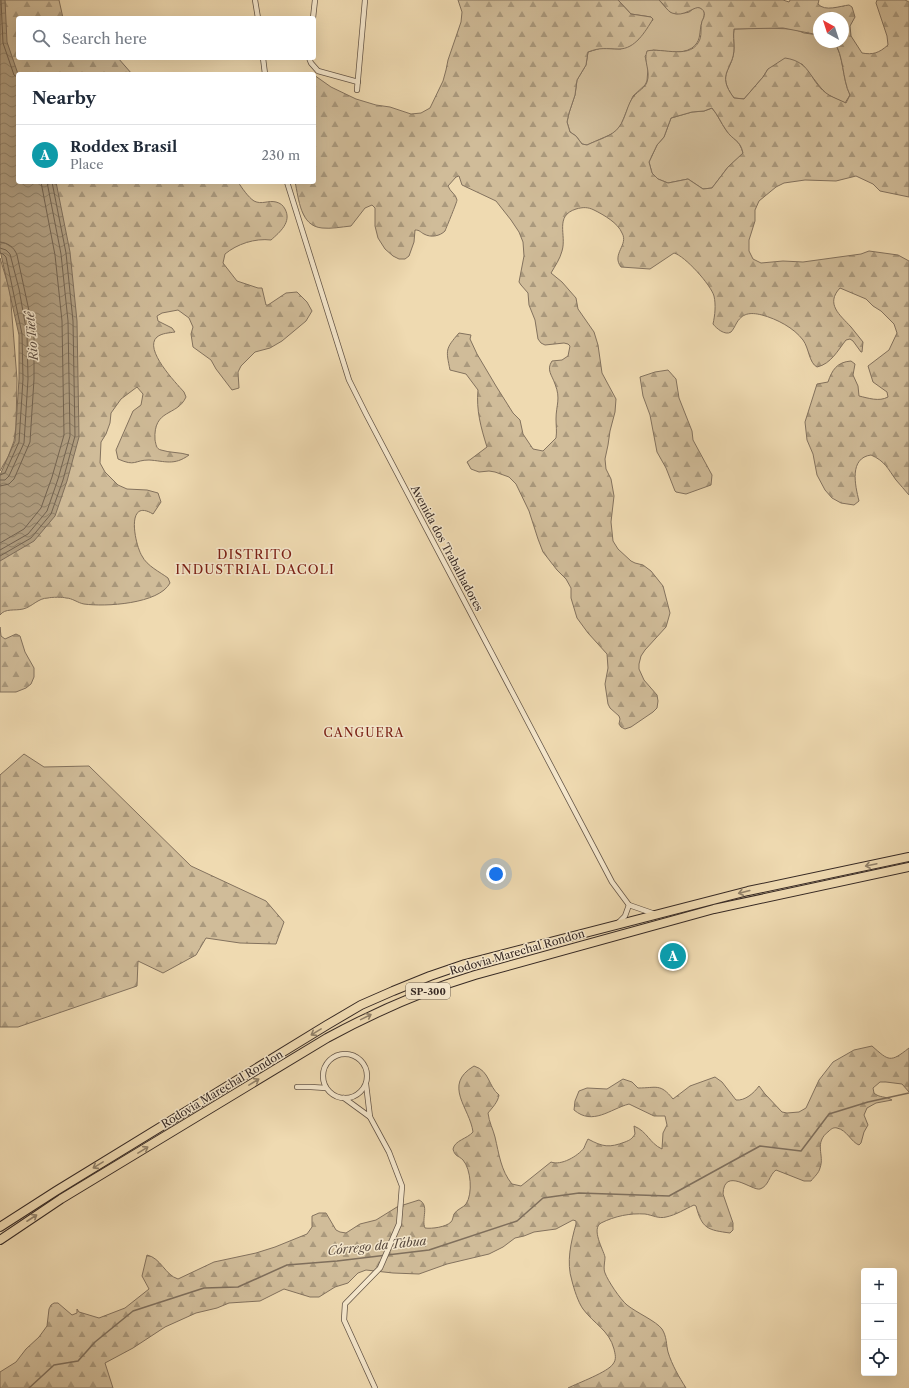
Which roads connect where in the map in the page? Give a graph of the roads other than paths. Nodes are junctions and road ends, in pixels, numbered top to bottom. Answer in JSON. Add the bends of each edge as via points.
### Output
{"nodes":[{"id":1,"x":255,"y":0,"type":"edge"},
{"id":2,"x":315,"y":0,"type":"edge"},
{"id":3,"x":365,"y":0,"type":"edge"},
{"id":4,"x":258,"y":16,"type":"edge"},
{"id":5,"x":313,"y":16,"type":"edge"},
{"id":6,"x":263,"y":60,"type":"edge"},
{"id":7,"x":310,"y":60,"type":"edge"},
{"id":8,"x":265,"y":72,"type":"edge"},
{"id":9,"x":358,"y":82,"type":"junction"},
{"id":10,"x":357,"y":90,"type":"dead end"},
{"id":11,"x":288,"y":184,"type":"edge"},
{"id":12,"x":909,"y":857,"type":"edge"},
{"id":13,"x":909,"y":867,"type":"edge"},
{"id":14,"x":629,"y":905,"type":"junction"},
{"id":15,"x":655,"y":914,"type":"junction"},
{"id":16,"x":616,"y":925,"type":"junction"},
{"id":17,"x":366,"y":1084,"type":"junction"},
{"id":18,"x":297,"y":1087,"type":"dead end"},
{"id":19,"x":326,"y":1088,"type":"junction"},
{"id":20,"x":344,"y":1098,"type":"junction"},
{"id":21,"x":370,"y":1117,"type":"junction"},
{"id":22,"x":31,"y":1206,"type":"junction"},
{"id":23,"x":0,"y":1224,"type":"edge"},
{"id":24,"x":0,"y":1227,"type":"edge"},
{"id":25,"x":0,"y":1240,"type":"edge"},
{"id":26,"x":375,"y":1388,"type":"edge"}],
"edges":[{"from":1,"to":4,"type":"street"},
{"from":2,"to":5,"type":"street"},
{"from":3,"to":9,"type":"street"},
{"from":6,"to":8,"type":"street"},
{"from":7,"to":9,"type":"street","via":[[318,71]]},
{"from":9,"to":10,"type":"street"},
{"from":11,"to":14,"type":"street","name":"Avenida dos Trabalhadores","via":[[349,380],[612,882]]},
{"from":12,"to":15,"type":"highway","name":"Rodovia Marechal Rondon","number":"SP-300","one_way":true,"via":[[748,891]]},
{"from":25,"to":13,"type":"highway","name":"Rodovia Marechal Rondon","number":"SP-300","one_way":true,"via":[[61,1199],[327,1038],[394,1004],[475,975],[714,909]]},
{"from":14,"to":15,"type":"street"},
{"from":14,"to":16,"type":"street","via":[[625,916]]},
{"from":15,"to":16,"type":"highway","name":"Rodovia Marechal Rondon","number":"SP-300"},
{"from":16,"to":22,"type":"highway","name":"Rodovia Marechal Rondon","number":"SP-300","one_way":true,"via":[[465,964],[361,1005]]},
{"from":17,"to":19,"type":"street","via":[[366,1069],[362,1062],[356,1057],[341,1055],[334,1057],[324,1069]]},
{"from":17,"to":20,"type":"street","via":[[357,1095]]},
{"from":17,"to":21,"type":"street"},
{"from":18,"to":19,"type":"street"},
{"from":19,"to":20,"type":"street","via":[[331,1094]]},
{"from":20,"to":21,"type":"street"},
{"from":21,"to":26,"type":"street","via":[[389,1152],[402,1186],[399,1224],[380,1268],[345,1304],[344,1320]]},
{"from":22,"to":23,"type":"street"},
{"from":22,"to":24,"type":"highway","name":"Rodovia Marechal Rondon","number":"SP-300"}]}
